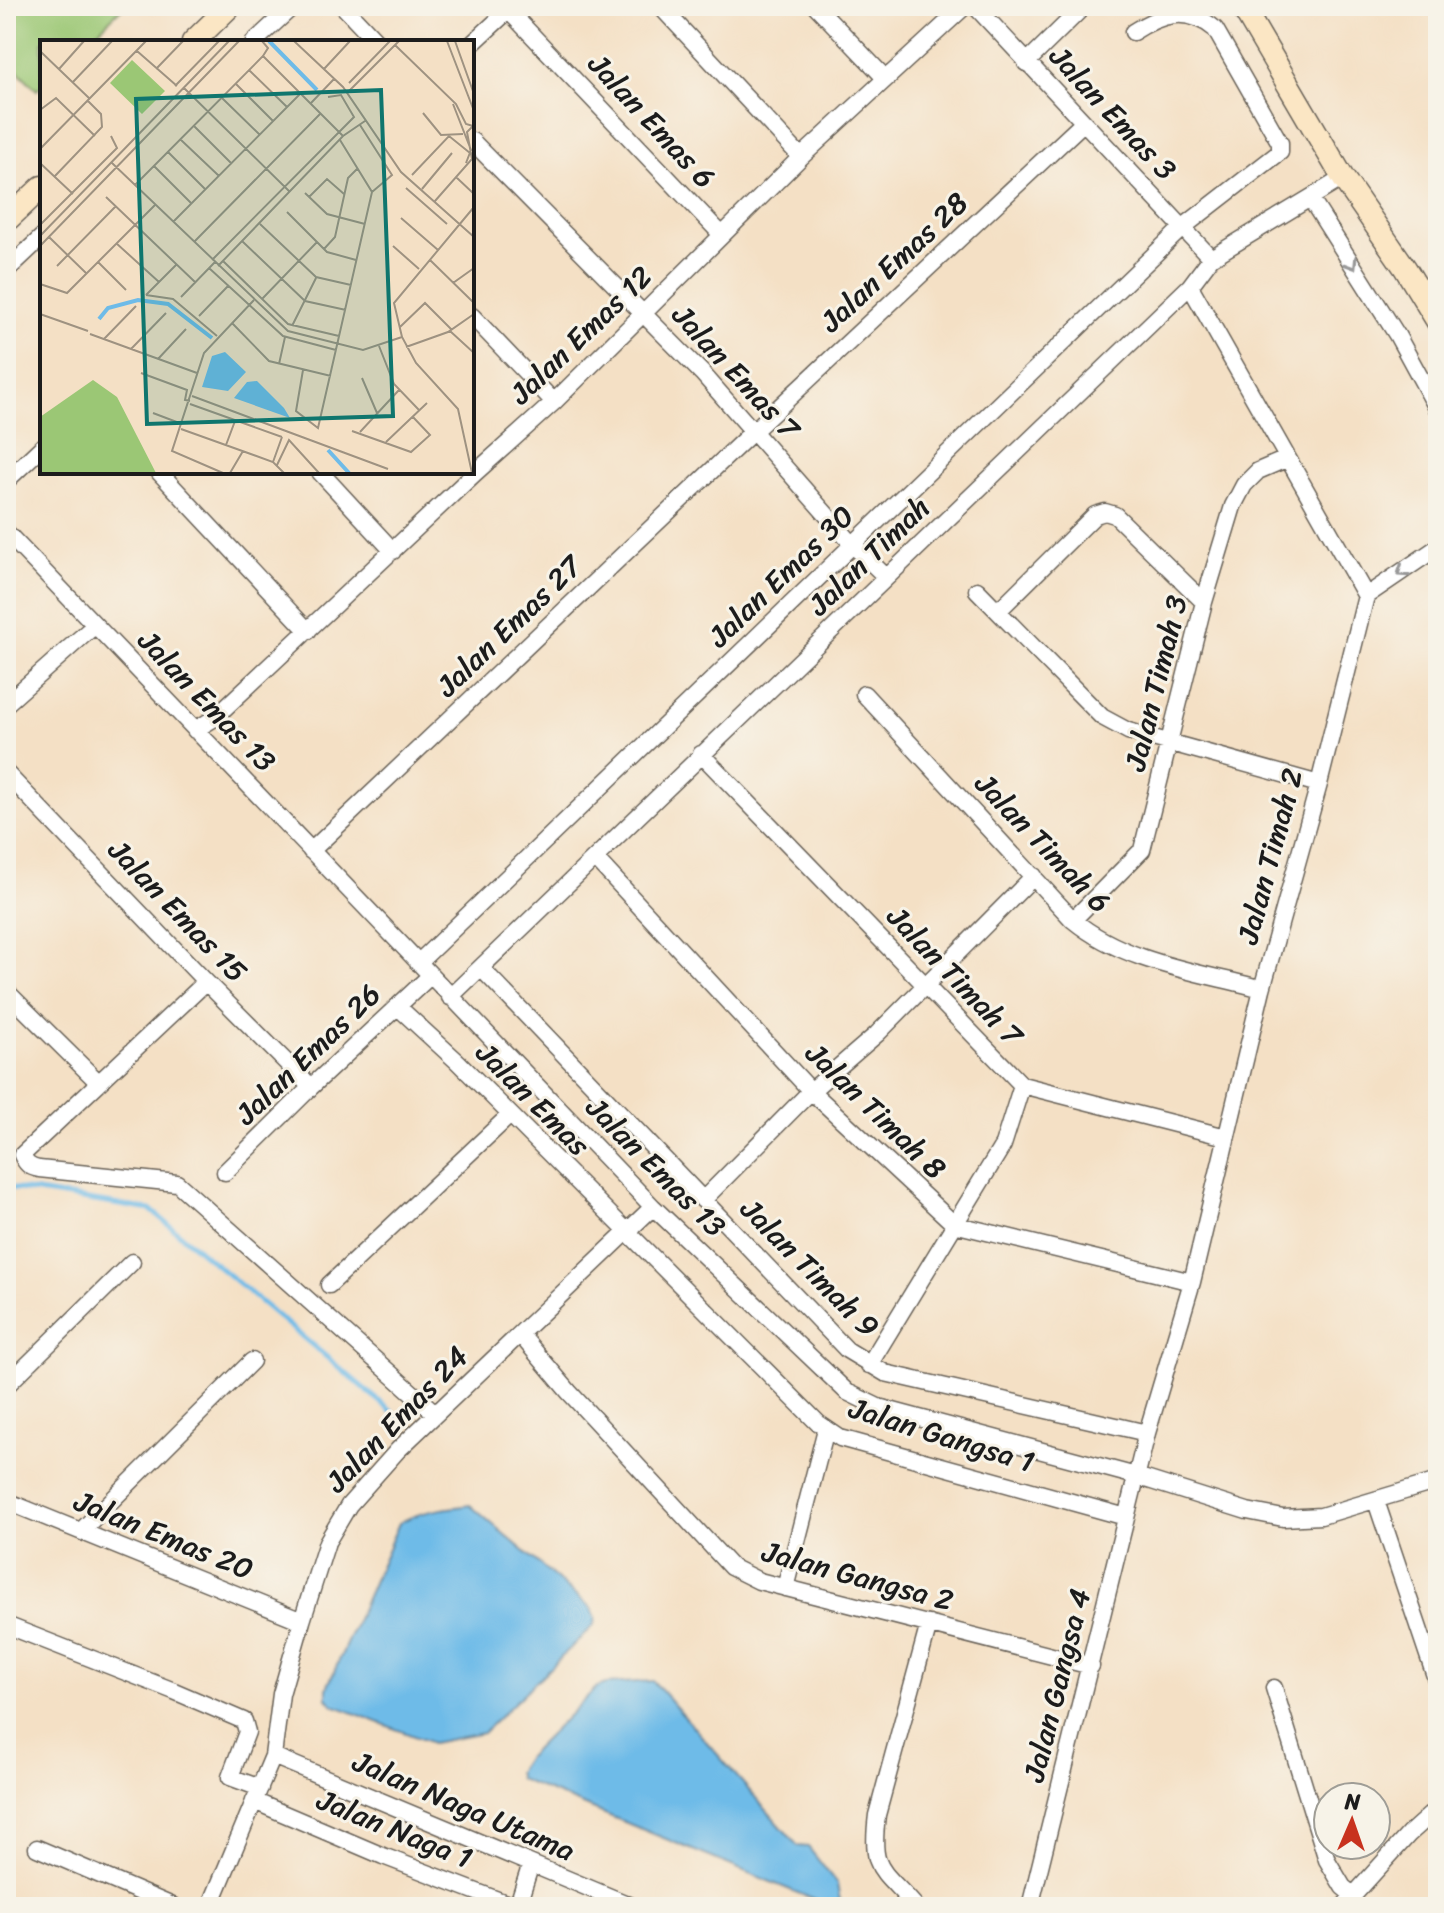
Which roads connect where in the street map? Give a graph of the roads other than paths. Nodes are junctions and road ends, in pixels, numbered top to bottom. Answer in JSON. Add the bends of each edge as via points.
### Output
{"nodes":[{"id":1,"x":230,"y":6,"type":"edge"},
{"id":2,"x":293,"y":6,"type":"edge"},
{"id":3,"x":343,"y":6,"type":"edge"},
{"id":4,"x":660,"y":6,"type":"edge"},
{"id":5,"x":816,"y":6,"type":"edge"},
{"id":6,"x":965,"y":6,"type":"edge"},
{"id":7,"x":975,"y":6,"type":"edge"},
{"id":8,"x":1084,"y":6,"type":"edge"},
{"id":9,"x":1244,"y":7,"type":"edge"},
{"id":10,"x":511,"y":8,"type":"edge"},
{"id":11,"x":1133,"y":32,"type":"dead end"},
{"id":12,"x":195,"y":40,"type":"edge"},
{"id":13,"x":256,"y":40,"type":"edge"},
{"id":14,"x":375,"y":40,"type":"edge"},
{"id":15,"x":474,"y":42,"type":"edge"},
{"id":16,"x":1026,"y":63,"type":"junction"},
{"id":17,"x":885,"y":78,"type":"junction"},
{"id":18,"x":1083,"y":123,"type":"junction"},
{"id":19,"x":474,"y":143,"type":"edge"},
{"id":20,"x":801,"y":157,"type":"junction"},
{"id":21,"x":1343,"y":178,"type":"junction"},
{"id":22,"x":40,"y":189,"type":"edge"},
{"id":23,"x":1310,"y":198,"type":"junction"},
{"id":24,"x":6,"y":221,"type":"edge"},
{"id":25,"x":1182,"y":228,"type":"junction"},
{"id":26,"x":722,"y":235,"type":"junction"},
{"id":27,"x":40,"y":239,"type":"edge"},
{"id":28,"x":1211,"y":258,"type":"junction"},
{"id":29,"x":6,"y":271,"type":"edge"},
{"id":30,"x":1190,"y":286,"type":"junction"},
{"id":31,"x":644,"y":315,"type":"junction"},
{"id":32,"x":474,"y":318,"type":"edge"},
{"id":33,"x":1438,"y":322,"type":"edge"},
{"id":34,"x":554,"y":402,"type":"junction"},
{"id":35,"x":1438,"y":410,"type":"edge"},
{"id":36,"x":749,"y":435,"type":"junction"},
{"id":37,"x":40,"y":449,"type":"edge"},
{"id":38,"x":1286,"y":459,"type":"junction"},
{"id":39,"x":474,"y":471,"type":"edge"},
{"id":40,"x":161,"y":474,"type":"edge"},
{"id":41,"x":322,"y":474,"type":"edge"},
{"id":42,"x":471,"y":474,"type":"edge"},
{"id":43,"x":6,"y":481,"type":"edge"},
{"id":44,"x":6,"y":532,"type":"edge"},
{"id":45,"x":853,"y":545,"type":"junction"},
{"id":46,"x":1438,"y":547,"type":"edge"},
{"id":47,"x":393,"y":551,"type":"junction"},
{"id":48,"x":886,"y":577,"type":"junction"},
{"id":49,"x":977,"y":590,"type":"dead end"},
{"id":50,"x":1366,"y":596,"type":"junction"},
{"id":51,"x":1204,"y":602,"type":"junction"},
{"id":52,"x":999,"y":610,"type":"junction"},
{"id":53,"x":95,"y":625,"type":"junction"},
{"id":54,"x":308,"y":631,"type":"junction"},
{"id":55,"x":864,"y":694,"type":"dead end"},
{"id":56,"x":6,"y":704,"type":"edge"},
{"id":57,"x":195,"y":730,"type":"junction"},
{"id":58,"x":1169,"y":742,"type":"junction"},
{"id":59,"x":701,"y":754,"type":"junction"},
{"id":60,"x":6,"y":773,"type":"edge"},
{"id":61,"x":1319,"y":784,"type":"junction"},
{"id":62,"x":311,"y":851,"type":"junction"},
{"id":63,"x":595,"y":858,"type":"junction"},
{"id":64,"x":1034,"y":876,"type":"junction"},
{"id":65,"x":1073,"y":920,"type":"junction"},
{"id":66,"x":418,"y":963,"type":"junction"},
{"id":67,"x":481,"y":968,"type":"junction"},
{"id":68,"x":430,"y":976,"type":"junction"},
{"id":69,"x":206,"y":982,"type":"junction"},
{"id":70,"x":926,"y":986,"type":"junction"},
{"id":71,"x":1262,"y":989,"type":"junction"},
{"id":72,"x":6,"y":991,"type":"edge"},
{"id":73,"x":450,"y":997,"type":"junction"},
{"id":74,"x":398,"y":1007,"type":"junction"},
{"id":75,"x":98,"y":1082,"type":"junction"},
{"id":76,"x":1022,"y":1085,"type":"junction"},
{"id":77,"x":311,"y":1087,"type":"junction"},
{"id":78,"x":811,"y":1091,"type":"junction"},
{"id":79,"x":510,"y":1115,"type":"junction"},
{"id":80,"x":1226,"y":1137,"type":"junction"},
{"id":81,"x":225,"y":1172,"type":"dead end"},
{"id":82,"x":703,"y":1200,"type":"junction"},
{"id":83,"x":653,"y":1207,"type":"junction"},
{"id":84,"x":954,"y":1224,"type":"junction"},
{"id":85,"x":627,"y":1232,"type":"junction"},
{"id":86,"x":132,"y":1262,"type":"dead end"},
{"id":87,"x":1192,"y":1282,"type":"junction"},
{"id":88,"x":329,"y":1285,"type":"dead end"},
{"id":89,"x":520,"y":1334,"type":"junction"},
{"id":90,"x":252,"y":1361,"type":"dead end"},
{"id":91,"x":869,"y":1365,"type":"junction"},
{"id":92,"x":6,"y":1386,"type":"edge"},
{"id":93,"x":436,"y":1414,"type":"junction"},
{"id":94,"x":826,"y":1429,"type":"junction"},
{"id":95,"x":1147,"y":1433,"type":"junction"},
{"id":96,"x":1136,"y":1476,"type":"junction"},
{"id":97,"x":1438,"y":1481,"type":"edge"},
{"id":98,"x":6,"y":1501,"type":"edge"},
{"id":99,"x":1376,"y":1501,"type":"junction"},
{"id":100,"x":1126,"y":1517,"type":"junction"},
{"id":101,"x":81,"y":1531,"type":"junction"},
{"id":102,"x":785,"y":1588,"type":"junction"},
{"id":103,"x":302,"y":1621,"type":"junction"},
{"id":104,"x":929,"y":1624,"type":"junction"},
{"id":105,"x":6,"y":1625,"type":"edge"},
{"id":106,"x":1091,"y":1666,"type":"junction"},
{"id":107,"x":1438,"y":1685,"type":"edge"},
{"id":108,"x":1274,"y":1688,"type":"dead end"},
{"id":109,"x":273,"y":1756,"type":"junction"},
{"id":110,"x":257,"y":1794,"type":"junction"},
{"id":111,"x":1438,"y":1808,"type":"edge"},
{"id":112,"x":37,"y":1848,"type":"dead end"},
{"id":113,"x":531,"y":1864,"type":"junction"},
{"id":114,"x":1349,"y":1902,"type":"edge"},
{"id":115,"x":175,"y":1907,"type":"edge"},
{"id":116,"x":210,"y":1907,"type":"edge"},
{"id":117,"x":516,"y":1907,"type":"edge"},
{"id":118,"x":634,"y":1907,"type":"edge"},
{"id":119,"x":916,"y":1907,"type":"edge"},
{"id":120,"x":1030,"y":1907,"type":"edge"}],
"edges":[{"from":1,"to":12,"type":"street"},
{"from":2,"to":13,"type":"street"},
{"from":3,"to":14,"type":"street"},
{"from":4,"to":20,"type":"street"},
{"from":5,"to":17,"type":"street"},
{"from":6,"to":17,"type":"street","name":"Jalan Emas 12"},
{"from":7,"to":16,"type":"street","name":"Jalan Emas 3"},
{"from":8,"to":16,"type":"street"},
{"from":9,"to":21,"type":"street"},
{"from":10,"to":15,"type":"street"},
{"from":10,"to":26,"type":"street","name":"Jalan Emas 6"},
{"from":11,"to":25,"type":"street","name":"Jalan Emas 30","via":[[1164,15],[1207,22],[1280,143],[1280,152]]},
{"from":16,"to":18,"type":"street","name":"Jalan Emas 3"},
{"from":17,"to":20,"type":"street","name":"Jalan Emas 12"},
{"from":18,"to":25,"type":"street","name":"Jalan Emas 3"},
{"from":18,"to":36,"type":"street","name":"Jalan Emas 28"},
{"from":19,"to":31,"type":"street","name":"Jalan Emas 7"},
{"from":20,"to":26,"type":"street","name":"Jalan Emas 12"},
{"from":21,"to":23,"type":"street","name":"Jalan Timah"},
{"from":21,"to":33,"type":"street"},
{"from":22,"to":24,"type":"street"},
{"from":23,"to":28,"type":"street","name":"Jalan Timah"},
{"from":23,"to":35,"type":"street","one_way":true},
{"from":25,"to":28,"type":"street","name":"Jalan Emas 3"},
{"from":25,"to":45,"type":"street","name":"Jalan Emas 30"},
{"from":26,"to":31,"type":"street","name":"Jalan Emas 12"},
{"from":27,"to":29,"type":"street"},
{"from":28,"to":30,"type":"street","name":"Jalan Timah"},
{"from":30,"to":38,"type":"street"},
{"from":30,"to":48,"type":"street","name":"Jalan Timah"},
{"from":31,"to":34,"type":"street","name":"Jalan Emas 12"},
{"from":31,"to":36,"type":"street","name":"Jalan Emas 7"},
{"from":32,"to":34,"type":"street"},
{"from":34,"to":39,"type":"street","name":"Jalan Emas 12"},
{"from":36,"to":45,"type":"street","name":"Jalan Emas 7"},
{"from":36,"to":62,"type":"street","name":"Jalan Emas 27"},
{"from":37,"to":43,"type":"street"},
{"from":38,"to":50,"type":"street"},
{"from":38,"to":51,"type":"street","name":"Jalan Timah 3","via":[[1258,471],[1244,485]]},
{"from":40,"to":54,"type":"street"},
{"from":41,"to":47,"type":"street"},
{"from":42,"to":47,"type":"street","name":"Jalan Emas 12"},
{"from":44,"to":53,"type":"street","name":"Jalan Emas 13"},
{"from":45,"to":48,"type":"street","name":"Jalan Emas 7"},
{"from":45,"to":66,"type":"street","name":"Jalan Emas 30"},
{"from":46,"to":50,"type":"street","one_way":true},
{"from":47,"to":54,"type":"street","name":"Jalan Emas 12"},
{"from":48,"to":59,"type":"street","name":"Jalan Timah"},
{"from":49,"to":52,"type":"street"},
{"from":50,"to":61,"type":"street","name":"Jalan Timah 2"},
{"from":51,"to":52,"type":"street","via":[[1115,515],[1105,512],[1095,515]]},
{"from":51,"to":58,"type":"street","name":"Jalan Timah 3"},
{"from":52,"to":58,"type":"street","via":[[1102,717],[1128,731]]},
{"from":53,"to":56,"type":"street"},
{"from":53,"to":57,"type":"street","name":"Jalan Emas 13"},
{"from":54,"to":57,"type":"street","name":"Jalan Emas 12"},
{"from":55,"to":64,"type":"street","name":"Jalan Timah 6"},
{"from":57,"to":62,"type":"street","name":"Jalan Emas 13"},
{"from":58,"to":61,"type":"street"},
{"from":58,"to":65,"type":"street","name":"Jalan Timah 3","via":[[1142,850]]},
{"from":59,"to":63,"type":"street","name":"Jalan Timah"},
{"from":59,"to":70,"type":"street","name":"Jalan Timah 7"},
{"from":60,"to":69,"type":"street","name":"Jalan Emas 15"},
{"from":61,"to":71,"type":"street","name":"Jalan Timah 2"},
{"from":62,"to":66,"type":"street","name":"Jalan Emas 13"},
{"from":63,"to":67,"type":"street","name":"Jalan Timah"},
{"from":63,"to":78,"type":"street","name":"Jalan Timah 8"},
{"from":64,"to":65,"type":"street","name":"Jalan Timah 6"},
{"from":64,"to":70,"type":"street"},
{"from":65,"to":71,"type":"street","name":"Jalan Timah 6","via":[[1118,950]]},
{"from":66,"to":68,"type":"street","name":"Jalan Emas 13"},
{"from":67,"to":73,"type":"street","name":"Jalan Timah"},
{"from":67,"to":82,"type":"street","name":"Jalan Timah 9"},
{"from":68,"to":73,"type":"street","name":"Jalan Emas 13"},
{"from":68,"to":74,"type":"street","name":"Jalan Emas 26"},
{"from":69,"to":75,"type":"street"},
{"from":69,"to":77,"type":"street","name":"Jalan Emas 15"},
{"from":70,"to":76,"type":"street","name":"Jalan Timah 7"},
{"from":70,"to":78,"type":"street"},
{"from":71,"to":80,"type":"street","name":"Jalan Timah 2"},
{"from":72,"to":75,"type":"street"},
{"from":73,"to":83,"type":"street","name":"Jalan Emas 13"},
{"from":74,"to":77,"type":"street","name":"Jalan Emas 26"},
{"from":74,"to":79,"type":"street","name":"Jalan Emas"},
{"from":75,"to":93,"type":"street","via":[[22,1155],[31,1168],[177,1183]]},
{"from":76,"to":80,"type":"street","name":"Jalan Timah 7"},
{"from":76,"to":84,"type":"street","via":[[1003,1145]]},
{"from":77,"to":81,"type":"street","name":"Jalan Emas 26"},
{"from":78,"to":82,"type":"street"},
{"from":78,"to":84,"type":"street","name":"Jalan Timah 8"},
{"from":79,"to":85,"type":"street","name":"Jalan Emas"},
{"from":79,"to":88,"type":"street"},
{"from":80,"to":87,"type":"street","name":"Jalan Timah 2"},
{"from":82,"to":91,"type":"street","name":"Jalan Timah 9","via":[[847,1350]]},
{"from":83,"to":85,"type":"street","name":"Jalan Emas 24"},
{"from":83,"to":96,"type":"street","name":"Jalan Emas 13","via":[[854,1396],[878,1407]]},
{"from":84,"to":87,"type":"street","name":"Jalan Timah 8"},
{"from":84,"to":91,"type":"street"},
{"from":85,"to":89,"type":"street","name":"Jalan Emas 24"},
{"from":85,"to":94,"type":"street","name":"Jalan Gangsa 1"},
{"from":86,"to":92,"type":"street"},
{"from":87,"to":95,"type":"street","name":"Jalan Timah 2"},
{"from":89,"to":93,"type":"street","name":"Jalan Emas 24"},
{"from":89,"to":102,"type":"street","name":"Jalan Gangsa 2","via":[[731,1567]]},
{"from":90,"to":101,"type":"street"},
{"from":91,"to":95,"type":"street","name":"Jalan Timah 9"},
{"from":93,"to":103,"type":"street","name":"Jalan Emas 24","via":[[349,1505],[327,1542]]},
{"from":94,"to":100,"type":"street","name":"Jalan Gangsa 1","via":[[840,1438]]},
{"from":94,"to":102,"type":"street"},
{"from":95,"to":96,"type":"street","name":"Jalan Timah 2"},
{"from":96,"to":99,"type":"street","name":"Jalan Emas 13","via":[[1283,1518],[1321,1516]]},
{"from":96,"to":100,"type":"street","name":"Jalan Gangsa 4"},
{"from":97,"to":99,"type":"street","name":"Jalan Emas 13"},
{"from":98,"to":101,"type":"street","name":"Jalan Emas 20"},
{"from":99,"to":107,"type":"street"},
{"from":100,"to":106,"type":"street","name":"Jalan Gangsa 4"},
{"from":101,"to":103,"type":"street","name":"Jalan Emas 20"},
{"from":102,"to":104,"type":"street","name":"Jalan Gangsa 2"},
{"from":103,"to":109,"type":"street","name":"Jalan Emas 24","via":[[281,1694]]},
{"from":104,"to":106,"type":"street","name":"Jalan Gangsa 2"},
{"from":104,"to":119,"type":"street","via":[[873,1846],[876,1864]]},
{"from":105,"to":110,"type":"street","name":"Jalan Naga 1","via":[[244,1721],[247,1732],[230,1777]]},
{"from":106,"to":120,"type":"street","name":"Jalan Gangsa 4"},
{"from":108,"to":114,"type":"street","via":[[1327,1860]]},
{"from":109,"to":110,"type":"street","name":"Jalan Emas 24"},
{"from":109,"to":113,"type":"street","name":"Jalan Naga Utama"},
{"from":110,"to":116,"type":"street","name":"Jalan Emas 24"},
{"from":110,"to":117,"type":"street","name":"Jalan Naga 1","via":[[383,1856]]},
{"from":111,"to":114,"type":"street"},
{"from":112,"to":115,"type":"street"},
{"from":113,"to":117,"type":"street"},
{"from":113,"to":118,"type":"street","name":"Jalan Naga Utama"}]}
